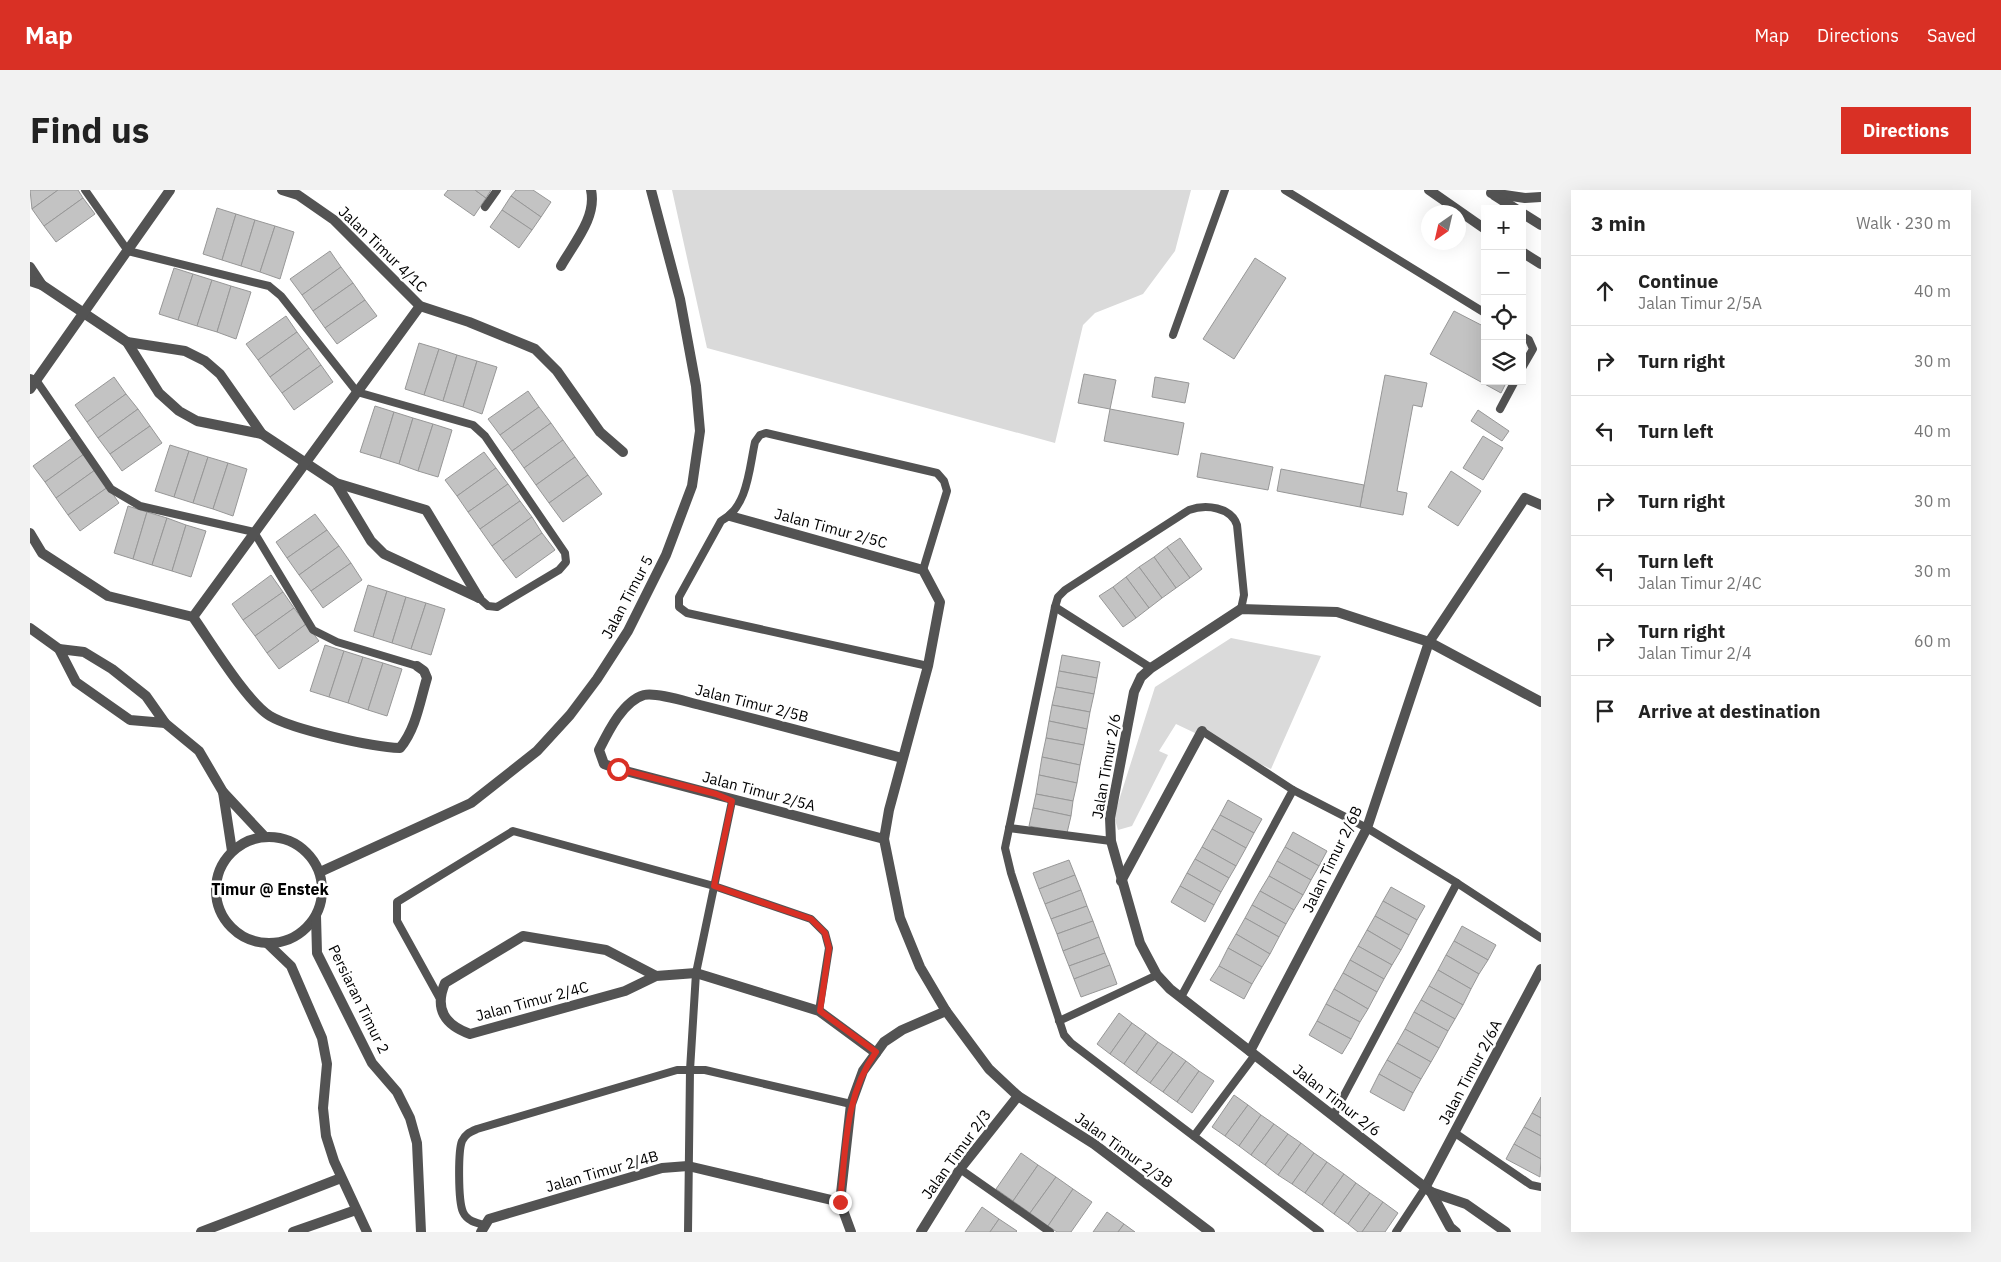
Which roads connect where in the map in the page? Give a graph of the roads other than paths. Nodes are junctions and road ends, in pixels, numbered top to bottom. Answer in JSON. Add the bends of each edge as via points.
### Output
{"nodes":[{"id":1,"x":84,"y":190,"type":"edge"},
{"id":2,"x":170,"y":190,"type":"edge"},
{"id":3,"x":282,"y":190,"type":"edge"},
{"id":4,"x":496,"y":190,"type":"edge"},
{"id":5,"x":591,"y":190,"type":"edge"},
{"id":6,"x":651,"y":190,"type":"edge"},
{"id":7,"x":1226,"y":190,"type":"edge"},
{"id":8,"x":1285,"y":190,"type":"edge"},
{"id":9,"x":1429,"y":190,"type":"edge"},
{"id":10,"x":1489,"y":192,"type":"edge"},
{"id":11,"x":1541,"y":197,"type":"edge"},
{"id":12,"x":1510,"y":205,"type":"edge"},
{"id":13,"x":485,"y":207,"type":"dead end"},
{"id":14,"x":1526,"y":216,"type":"edge"},
{"id":15,"x":1541,"y":225,"type":"edge"},
{"id":16,"x":1481,"y":226,"type":"edge"},
{"id":17,"x":128,"y":251,"type":"junction"},
{"id":18,"x":1526,"y":254,"type":"edge"},
{"id":19,"x":1540,"y":262,"type":"edge"},
{"id":20,"x":561,"y":266,"type":"dead end"},
{"id":21,"x":30,"y":267,"type":"edge"},
{"id":22,"x":30,"y":281,"type":"edge"},
{"id":23,"x":42,"y":285,"type":"junction"},
{"id":24,"x":420,"y":306,"type":"junction"},
{"id":25,"x":1481,"y":311,"type":"edge"},
{"id":26,"x":85,"y":312,"type":"junction"},
{"id":27,"x":1173,"y":335,"type":"dead end"},
{"id":28,"x":1526,"y":338,"type":"edge"},
{"id":29,"x":127,"y":342,"type":"junction"},
{"id":30,"x":1526,"y":361,"type":"edge"},
{"id":31,"x":32,"y":382,"type":"edge"},
{"id":32,"x":1513,"y":385,"type":"edge"},
{"id":33,"x":357,"y":392,"type":"junction"},
{"id":34,"x":1500,"y":408,"type":"dead end"},
{"id":35,"x":262,"y":434,"type":"junction"},
{"id":36,"x":623,"y":452,"type":"dead end"},
{"id":37,"x":306,"y":462,"type":"junction"},
{"id":38,"x":336,"y":483,"type":"junction"},
{"id":39,"x":1541,"y":505,"type":"edge"},
{"id":40,"x":730,"y":516,"type":"junction"},
{"id":41,"x":254,"y":532,"type":"junction"},
{"id":42,"x":30,"y":533,"type":"edge"},
{"id":43,"x":923,"y":570,"type":"junction"},
{"id":44,"x":479,"y":598,"type":"junction"},
{"id":45,"x":1055,"y":608,"type":"junction"},
{"id":46,"x":1241,"y":609,"type":"junction"},
{"id":47,"x":193,"y":616,"type":"junction"},
{"id":48,"x":30,"y":628,"type":"edge"},
{"id":49,"x":1429,"y":642,"type":"junction"},
{"id":50,"x":60,"y":649,"type":"junction"},
{"id":51,"x":417,"y":666,"type":"joint"},
{"id":52,"x":928,"y":666,"type":"junction"},
{"id":53,"x":1151,"y":668,"type":"junction"},
{"id":54,"x":1541,"y":702,"type":"edge"},
{"id":55,"x":165,"y":722,"type":"junction"},
{"id":56,"x":609,"y":731,"type":"joint"},
{"id":57,"x":1202,"y":731,"type":"joint"},
{"id":58,"x":902,"y":758,"type":"junction"},
{"id":59,"x":1292,"y":790,"type":"junction"},
{"id":60,"x":223,"y":792,"type":"junction"},
{"id":61,"x":732,"y":801,"type":"junction"},
{"id":62,"x":1009,"y":828,"type":"junction"},
{"id":63,"x":1367,"y":828,"type":"junction"},
{"id":64,"x":264,"y":836,"type":"junction"},
{"id":65,"x":884,"y":839,"type":"junction"},
{"id":66,"x":1111,"y":841,"type":"junction"},
{"id":67,"x":232,"y":851,"type":"junction"},
{"id":68,"x":320,"y":872,"type":"junction"},
{"id":69,"x":1121,"y":881,"type":"junction"},
{"id":70,"x":1457,"y":883,"type":"junction"},
{"id":71,"x":714,"y":886,"type":"junction"},
{"id":72,"x":316,"y":916,"type":"junction"},
{"id":73,"x":1541,"y":938,"type":"edge"},
{"id":74,"x":268,"y":944,"type":"junction"},
{"id":75,"x":1541,"y":969,"type":"edge"},
{"id":76,"x":696,"y":973,"type":"junction"},
{"id":77,"x":1157,"y":975,"type":"junction"},
{"id":78,"x":656,"y":976,"type":"junction"},
{"id":79,"x":439,"y":997,"type":"junction"},
{"id":80,"x":1181,"y":997,"type":"junction"},
{"id":81,"x":820,"y":1011,"type":"junction"},
{"id":82,"x":946,"y":1011,"type":"junction"},
{"id":83,"x":1059,"y":1021,"type":"junction"},
{"id":84,"x":876,"y":1052,"type":"junction"},
{"id":85,"x":1252,"y":1053,"type":"junction"},
{"id":86,"x":690,"y":1070,"type":"junction"},
{"id":87,"x":1018,"y":1096,"type":"junction"},
{"id":88,"x":851,"y":1104,"type":"junction"},
{"id":89,"x":1333,"y":1116,"type":"junction"},
{"id":90,"x":1455,"y":1133,"type":"junction"},
{"id":91,"x":1194,"y":1136,"type":"junction"},
{"id":92,"x":688,"y":1166,"type":"junction"},
{"id":93,"x":960,"y":1169,"type":"junction"},
{"id":94,"x":341,"y":1178,"type":"junction"},
{"id":95,"x":1541,"y":1187,"type":"edge"},
{"id":96,"x":1428,"y":1190,"type":"junction"},
{"id":97,"x":840,"y":1202,"type":"junction"},
{"id":98,"x":356,"y":1210,"type":"junction"},
{"id":99,"x":485,"y":1226,"type":"edge"},
{"id":100,"x":201,"y":1232,"type":"edge"},
{"id":101,"x":294,"y":1232,"type":"edge"},
{"id":102,"x":367,"y":1232,"type":"edge"},
{"id":103,"x":421,"y":1232,"type":"edge"},
{"id":104,"x":688,"y":1232,"type":"edge"},
{"id":105,"x":851,"y":1232,"type":"edge"},
{"id":106,"x":921,"y":1232,"type":"edge"},
{"id":107,"x":1050,"y":1232,"type":"edge"},
{"id":108,"x":1210,"y":1232,"type":"edge"},
{"id":109,"x":1320,"y":1232,"type":"edge"},
{"id":110,"x":1396,"y":1232,"type":"edge"},
{"id":111,"x":1456,"y":1232,"type":"edge"},
{"id":112,"x":1506,"y":1232,"type":"edge"}],
"edges":[{"from":1,"to":17,"type":"lane"},
{"from":2,"to":17,"type":"street"},
{"from":3,"to":24,"type":"street","name":"Jalan Timur 4/1C","via":[[298,195],[334,220]]},
{"from":4,"to":13,"type":"lane"},
{"from":5,"to":20,"type":"street","via":[[594,202],[587,223]]},
{"from":6,"to":68,"type":"street","name":"Jalan Timur 5","via":[[680,299],[696,386],[700,431],[692,486],[666,555],[628,630],[597,679],[537,751],[471,803]]},
{"from":7,"to":27,"type":"lane"},
{"from":8,"to":25,"type":"lane"},
{"from":9,"to":16,"type":"street"},
{"from":10,"to":11,"type":"street","via":[[1525,198]]},
{"from":10,"to":12,"type":"street"},
{"from":14,"to":15,"type":"street"},
{"from":17,"to":26,"type":"street"},
{"from":17,"to":33,"type":"lane","via":[[269,286],[281,296]]},
{"from":18,"to":19,"type":"street"},
{"from":21,"to":23,"type":"street"},
{"from":22,"to":23,"type":"street"},
{"from":23,"to":26,"type":"street"},
{"from":24,"to":33,"type":"street"},
{"from":24,"to":36,"type":"street","name":"Jalan Timur 4/1C","via":[[535,348],[557,372],[600,432]]},
{"from":26,"to":29,"type":"street"},
{"from":26,"to":31,"type":"street"},
{"from":28,"to":30,"type":"lane","via":[[1533,349]]},
{"from":29,"to":35,"type":"street","via":[[185,352],[205,361],[220,374]]},
{"from":29,"to":35,"type":"street","via":[[159,393],[179,412],[197,421]]},
{"from":31,"to":41,"type":"lane","via":[[111,489],[140,506]]},
{"from":32,"to":34,"type":"lane"},
{"from":33,"to":37,"type":"street"},
{"from":33,"to":44,"type":"lane","via":[[474,425],[485,436],[565,552],[566,562],[559,570],[497,607],[488,606]]},
{"from":35,"to":37,"type":"street"},
{"from":37,"to":38,"type":"street"},
{"from":37,"to":41,"type":"street"},
{"from":38,"to":44,"type":"street","via":[[371,541],[384,554]]},
{"from":38,"to":44,"type":"street","via":[[426,510]]},
{"from":39,"to":49,"type":"street","name":"Jalan Timur 2/6B","via":[[1525,498]]},
{"from":40,"to":43,"type":"street","name":"Jalan Timur 2/5C"},
{"from":40,"to":43,"type":"lane","via":[[743,499],[755,442],[766,433],[937,474],[947,491]]},
{"from":40,"to":52,"type":"lane","via":[[721,521],[679,597],[679,607],[687,613]]},
{"from":41,"to":47,"type":"street"},
{"from":41,"to":51,"type":"lane","via":[[313,630],[337,642]]},
{"from":42,"to":47,"type":"street","via":[[42,552],[108,596]]},
{"from":43,"to":52,"type":"street","via":[[940,602]]},
{"from":45,"to":46,"type":"lane","via":[[1058,597],[1065,590],[1189,510],[1205,507],[1227,511],[1238,525],[1244,595]]},
{"from":45,"to":53,"type":"lane"},
{"from":45,"to":62,"type":"lane"},
{"from":46,"to":49,"type":"street","via":[[1337,612]]},
{"from":46,"to":53,"type":"street","name":"Jalan Timur 2/6"},
{"from":47,"to":51,"type":"street","via":[[250,696],[270,716],[303,728],[383,747],[400,748],[407,739],[427,678]]},
{"from":48,"to":50,"type":"street"},
{"from":49,"to":54,"type":"street"},
{"from":49,"to":63,"type":"street","name":"Jalan Timur 2/6B"},
{"from":50,"to":55,"type":"street","via":[[84,652],[112,669],[146,696]]},
{"from":50,"to":55,"type":"street","via":[[76,682],[130,720]]},
{"from":52,"to":58,"type":"street"},
{"from":53,"to":66,"type":"street","name":"Jalan Timur 2/6","via":[[1141,677],[1134,692],[1110,818]]},
{"from":55,"to":60,"type":"street","via":[[198,751]]},
{"from":56,"to":58,"type":"street","name":"Jalan Timur 2/5B","via":[[630,704],[644,694],[776,724]]},
{"from":56,"to":61,"type":"street","name":"Jalan Timur 2/5A","via":[[600,750],[604,764]]},
{"from":57,"to":59,"type":"lane"},
{"from":57,"to":69,"type":"street"},
{"from":58,"to":65,"type":"street"},
{"from":59,"to":63,"type":"lane"},
{"from":59,"to":80,"type":"lane"},
{"from":60,"to":64,"type":"street"},
{"from":60,"to":67,"type":"street"},
{"from":61,"to":65,"type":"street","name":"Jalan Timur 2/5A"},
{"from":61,"to":71,"type":"lane"},
{"from":62,"to":66,"type":"lane"},
{"from":62,"to":83,"type":"lane","via":[[1005,848],[1007,858]]},
{"from":63,"to":70,"type":"lane"},
{"from":63,"to":85,"type":"street","name":"Jalan Timur 2/6B"},
{"from":64,"to":67,"type":"street","via":[[247,841]]},
{"from":64,"to":68,"type":"street","name":"Persiaran Timur 2","via":[[282,838],[298,845],[312,857]]},
{"from":65,"to":82,"type":"street","name":"Jalan Timur 2/3B","via":[[900,918],[920,966]]},
{"from":66,"to":69,"type":"street","name":"Jalan Timur 2/6"},
{"from":67,"to":74,"type":"street","via":[[221,865],[216,882],[216,900],[223,917],[235,931],[250,940]]},
{"from":68,"to":72,"type":"street","name":"Persiaran Timur 2","via":[[322,902]]},
{"from":69,"to":77,"type":"street","name":"Jalan Timur 2/6","via":[[1140,944]]},
{"from":70,"to":73,"type":"lane"},
{"from":70,"to":89,"type":"lane"},
{"from":71,"to":76,"type":"lane"},
{"from":71,"to":79,"type":"lane","via":[[513,831],[397,902],[397,920]]},
{"from":71,"to":81,"type":"lane","via":[[811,919],[825,933],[829,948]]},
{"from":72,"to":74,"type":"street","name":"Persiaran Timur 2","via":[[296,936]]},
{"from":72,"to":103,"type":"street","name":"Persiaran Timur 2","via":[[317,953],[372,1063],[396,1092],[410,1118],[417,1143]]},
{"from":74,"to":94,"type":"street","via":[[290,966],[322,1038],[327,1064],[323,1108],[326,1136]]},
{"from":75,"to":90,"type":"street","name":"Jalan Timur 2/6A"},
{"from":76,"to":78,"type":"street","name":"Jalan Timur 2/4C"},
{"from":76,"to":81,"type":"street","name":"Jalan Timur 2/4C"},
{"from":76,"to":86,"type":"lane"},
{"from":77,"to":80,"type":"street","name":"Jalan Timur 2/6"},
{"from":77,"to":83,"type":"lane"},
{"from":78,"to":79,"type":"street","via":[[606,950],[523,936],[445,983]]},
{"from":78,"to":79,"type":"street","name":"Jalan Timur 2/4C","via":[[625,992],[470,1034],[455,1028],[445,1017]]},
{"from":80,"to":85,"type":"street","name":"Jalan Timur 2/6"},
{"from":81,"to":84,"type":"street","name":"Jalan Timur 2/4C"},
{"from":82,"to":84,"type":"street","via":[[902,1030]]},
{"from":82,"to":87,"type":"street","name":"Jalan Timur 2/3B","via":[[989,1069]]},
{"from":83,"to":91,"type":"lane","via":[[1064,1036],[1071,1043]]},
{"from":84,"to":88,"type":"street","via":[[863,1071]]},
{"from":85,"to":89,"type":"street","name":"Jalan Timur 2/6"},
{"from":85,"to":91,"type":"lane"},
{"from":86,"to":88,"type":"lane","via":[[705,1070]]},
{"from":86,"to":92,"type":"lane"},
{"from":86,"to":99,"type":"lane","via":[[668,1072],[477,1128],[466,1135],[461,1143],[460,1196],[463,1212],[470,1221]]},
{"from":87,"to":93,"type":"street","name":"Jalan Timur 2/3"},
{"from":87,"to":108,"type":"street","name":"Jalan Timur 2/3B","via":[[1094,1144]]},
{"from":88,"to":97,"type":"street"},
{"from":89,"to":96,"type":"street","name":"Jalan Timur 2/6"},
{"from":90,"to":95,"type":"lane","via":[[1530,1185]]},
{"from":90,"to":96,"type":"street","name":"Jalan Timur 2/6A"},
{"from":91,"to":109,"type":"lane"},
{"from":92,"to":97,"type":"street","name":"Jalan Timur 2/4B"},
{"from":92,"to":99,"type":"street","name":"Jalan Timur 2/4B","via":[[662,1168]]},
{"from":92,"to":104,"type":"lane"},
{"from":93,"to":106,"type":"street","name":"Jalan Timur 2/3"},
{"from":93,"to":107,"type":"lane"},
{"from":94,"to":98,"type":"street"},
{"from":94,"to":100,"type":"street"},
{"from":96,"to":110,"type":"lane"},
{"from":96,"to":111,"type":"street"},
{"from":96,"to":112,"type":"street","via":[[1466,1204]]},
{"from":97,"to":105,"type":"street"},
{"from":98,"to":101,"type":"street"},
{"from":98,"to":102,"type":"street"}]}
